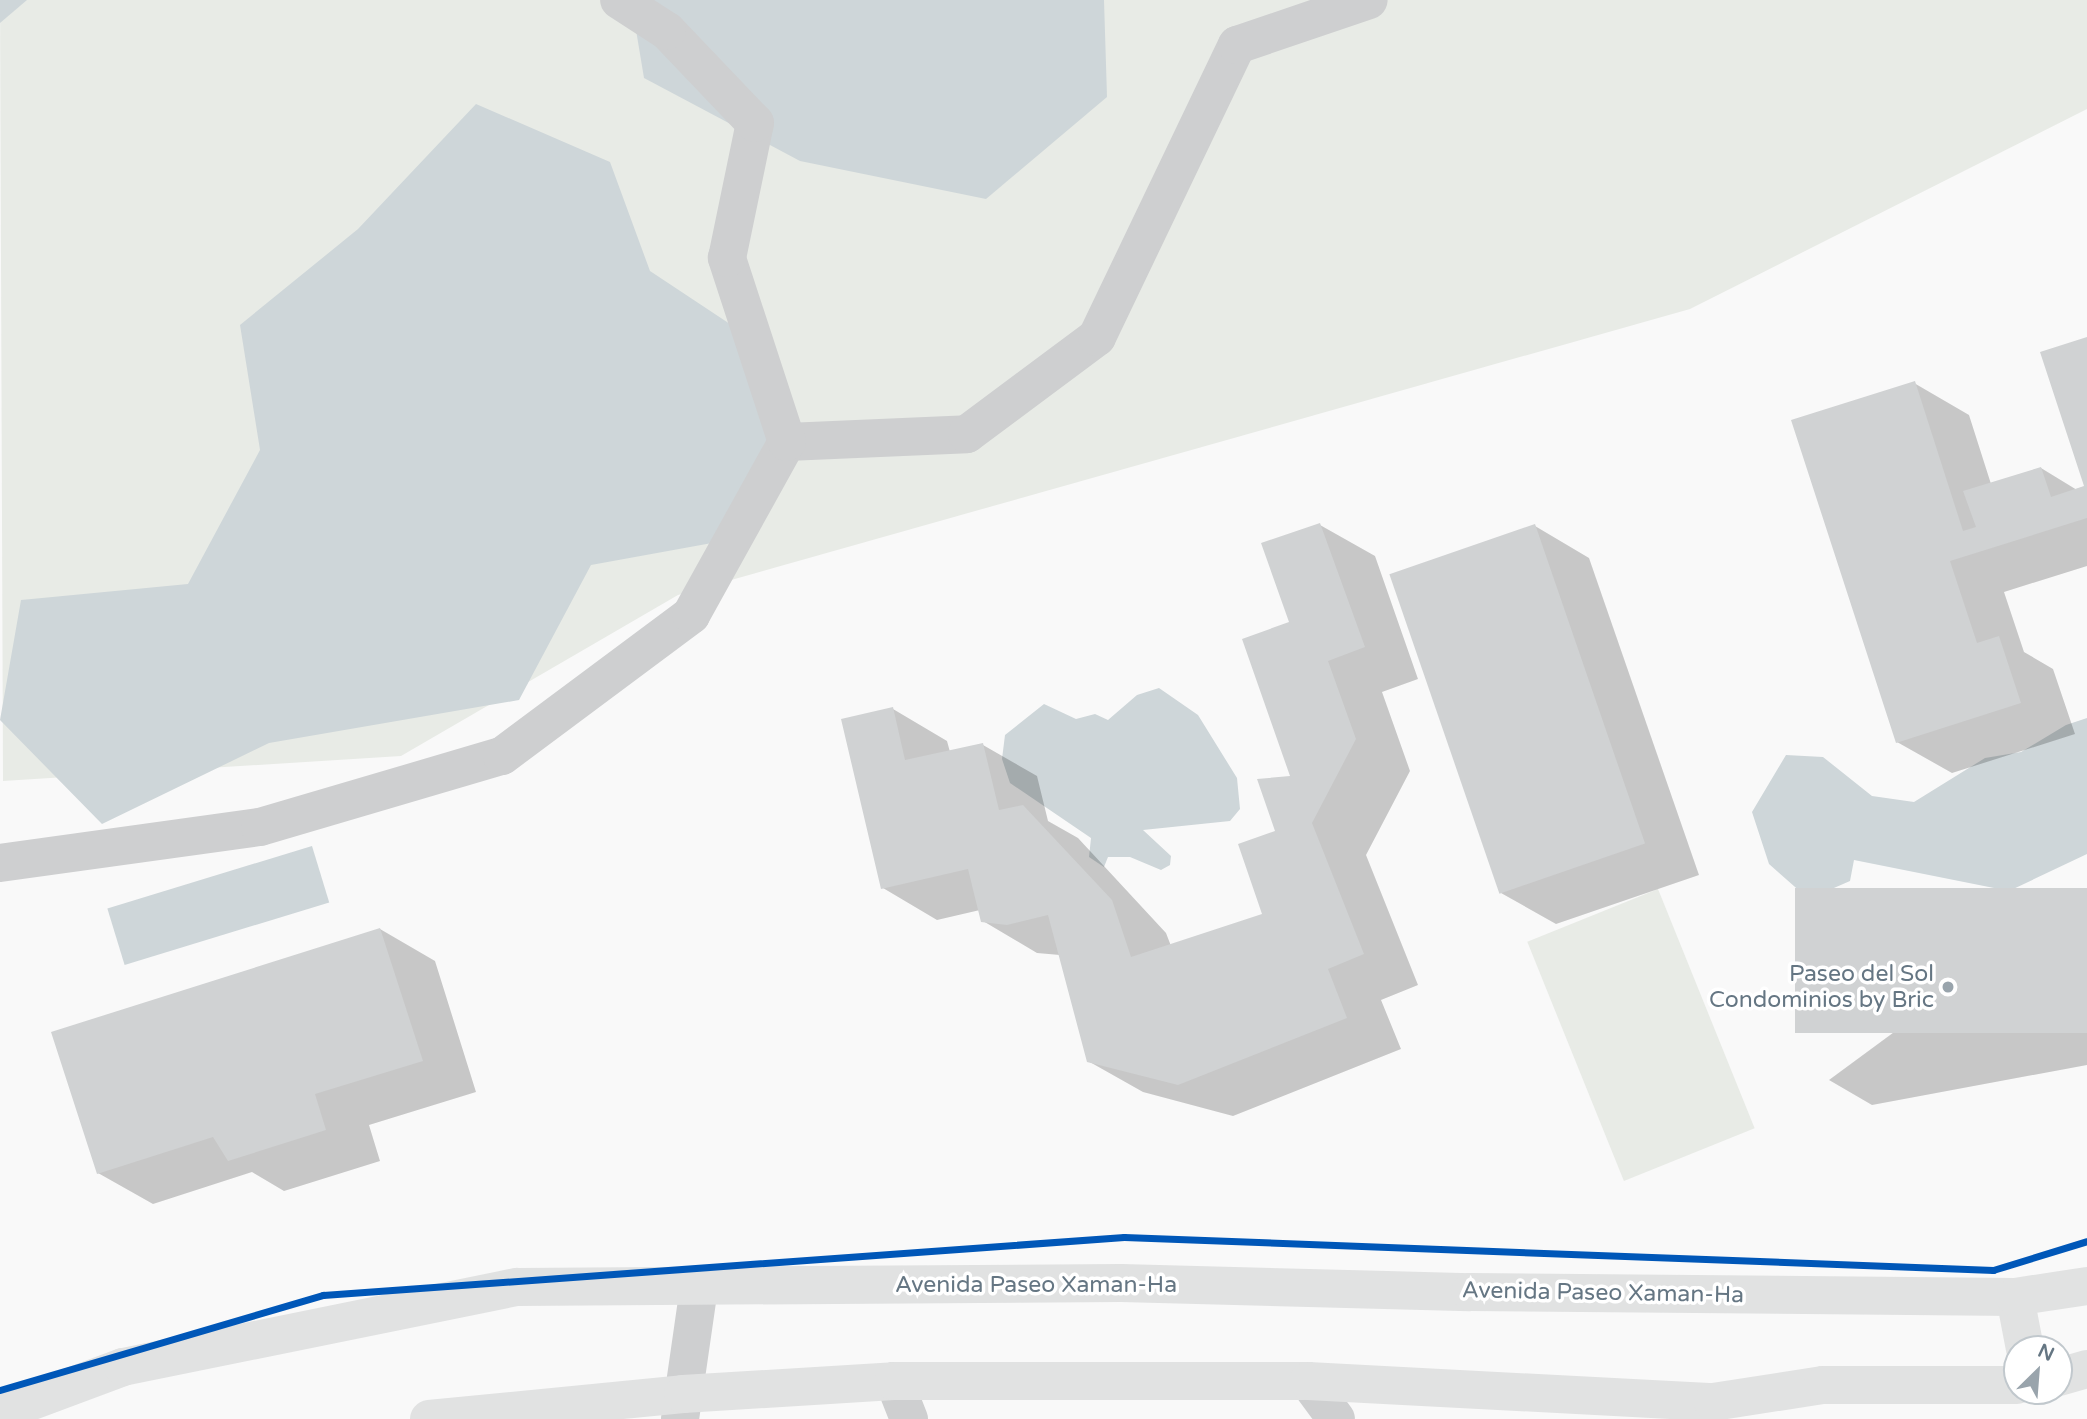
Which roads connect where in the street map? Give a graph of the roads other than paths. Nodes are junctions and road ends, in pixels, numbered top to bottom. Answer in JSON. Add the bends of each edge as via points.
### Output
{"nodes":[{"id":1,"x":619,"y":0,"type":"edge"},
{"id":2,"x":1369,"y":0,"type":"edge"},
{"id":3,"x":788,"y":442,"type":"junction"},
{"id":4,"x":0,"y":863,"type":"edge"},
{"id":5,"x":2087,"y":1286,"type":"edge"},
{"id":6,"x":699,"y":1287,"type":"junction"},
{"id":7,"x":2015,"y":1297,"type":"junction"},
{"id":8,"x":2022,"y":1335,"type":"edge"},
{"id":9,"x":894,"y":1381,"type":"junction"},
{"id":10,"x":1308,"y":1381,"type":"junction"},
{"id":11,"x":2003,"y":1385,"type":"edge"},
{"id":12,"x":681,"y":1406,"type":"edge"},
{"id":13,"x":1654,"y":1409,"type":"edge"},
{"id":14,"x":1714,"y":1411,"type":"edge"},
{"id":15,"x":0,"y":1413,"type":"edge"},
{"id":16,"x":429,"y":1419,"type":"edge"},
{"id":17,"x":909,"y":1419,"type":"edge"},
{"id":18,"x":1336,"y":1419,"type":"edge"}],
"edges":[{"from":1,"to":3,"type":"lane","via":[[667,31],[755,123],[727,258]]},
{"from":2,"to":3,"type":"lane","via":[[1237,45],[1097,337],[967,434]]},
{"from":3,"to":4,"type":"lane","via":[[691,615],[502,756],[260,827]]},
{"from":5,"to":7,"type":"main road","name":"Avenida Paseo Xaman-Ha"},
{"from":6,"to":7,"type":"main road","name":"Avenida Paseo Xaman-Ha","via":[[1121,1283],[1470,1292]]},
{"from":6,"to":12,"type":"lane"},
{"from":6,"to":15,"type":"main road","name":"Avenida Paseo Xaman-Ha","via":[[517,1287],[123,1367]]},
{"from":7,"to":8,"type":"main road"},
{"from":9,"to":10,"type":"main road"},
{"from":9,"to":12,"type":"main road"},
{"from":9,"to":17,"type":"lane"},
{"from":10,"to":13,"type":"main road"},
{"from":10,"to":18,"type":"lane"},
{"from":11,"to":14,"type":"main road","via":[[1823,1385]]},
{"from":12,"to":16,"type":"main road"},
{"from":13,"to":14,"type":"main road"}]}
